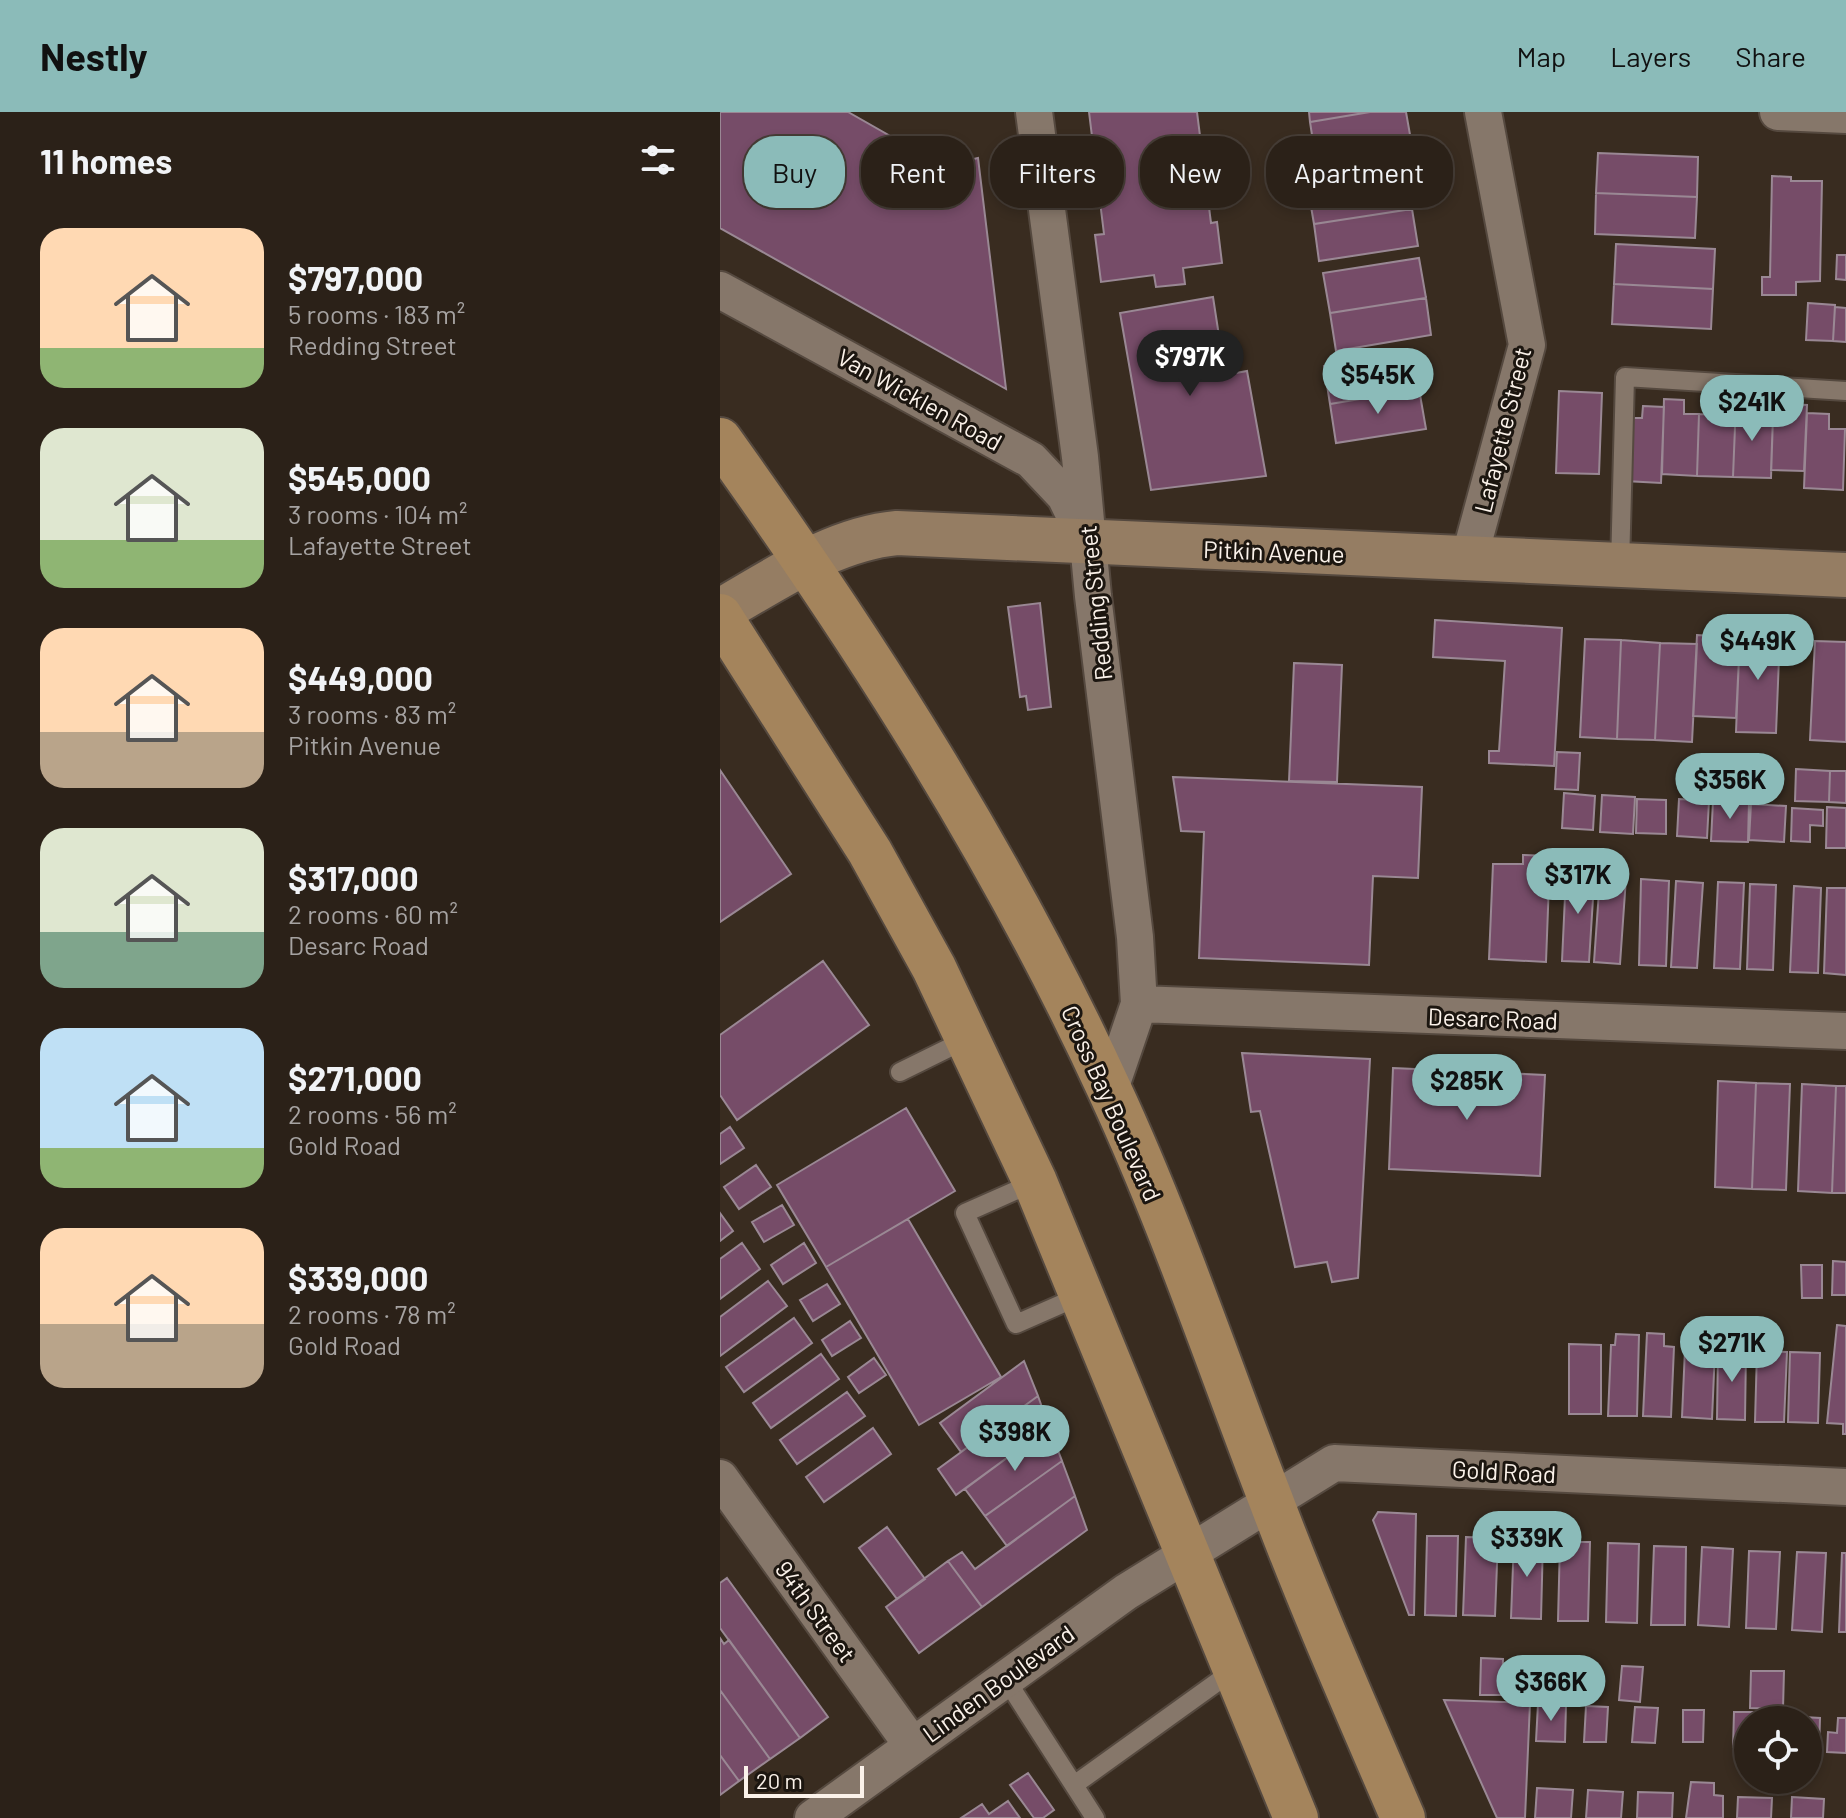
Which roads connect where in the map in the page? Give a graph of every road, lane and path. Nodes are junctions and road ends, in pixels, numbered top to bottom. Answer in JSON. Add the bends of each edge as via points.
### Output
{"nodes":[{"id":1,"x":1034,"y":112,"type":"edge"},
{"id":2,"x":1483,"y":112,"type":"edge"},
{"id":3,"x":1778,"y":112,"type":"edge"},
{"id":4,"x":1846,"y":115,"type":"edge"},
{"id":5,"x":720,"y":290,"type":"edge"},
{"id":6,"x":1846,"y":391,"type":"edge"},
{"id":7,"x":720,"y":440,"type":"edge"},
{"id":8,"x":1088,"y":543,"type":"junction"},
{"id":9,"x":1469,"y":559,"type":"junction"},
{"id":10,"x":807,"y":562,"type":"junction"},
{"id":11,"x":1620,"y":566,"type":"junction"},
{"id":12,"x":1846,"y":575,"type":"edge"},
{"id":13,"x":720,"y":614,"type":"edge"},
{"id":14,"x":1139,"y":1004,"type":"junction"},
{"id":15,"x":1846,"y":1031,"type":"edge"},
{"id":16,"x":967,"y":1039,"type":"junction"},
{"id":17,"x":900,"y":1072,"type":"dead end"},
{"id":18,"x":1110,"y":1089,"type":"junction"},
{"id":19,"x":1035,"y":1182,"type":"junction"},
{"id":20,"x":1082,"y":1295,"type":"junction"},
{"id":21,"x":720,"y":1478,"type":"edge"},
{"id":22,"x":1846,"y":1487,"type":"edge"},
{"id":23,"x":1271,"y":1502,"type":"junction"},
{"id":24,"x":1187,"y":1555,"type":"junction"},
{"id":25,"x":1234,"y":1670,"type":"junction"},
{"id":26,"x":1005,"y":1678,"type":"junction"},
{"id":27,"x":912,"y":1745,"type":"junction"},
{"id":28,"x":1074,"y":1785,"type":"junction"},
{"id":29,"x":813,"y":1818,"type":"edge"},
{"id":30,"x":1095,"y":1818,"type":"edge"},
{"id":31,"x":1296,"y":1818,"type":"edge"},
{"id":32,"x":1403,"y":1818,"type":"edge"}],
"edges":[{"from":1,"to":8,"type":"street","name":"Redding Street"},
{"from":2,"to":9,"type":"street","name":"Lafayette Street","via":[[1527,345]]},
{"from":3,"to":4,"type":"street"},
{"from":5,"to":8,"type":"street","name":"Van Wicklen Road","via":[[1031,460],[1065,496]]},
{"from":6,"to":11,"type":"lane","via":[[1625,377]]},
{"from":7,"to":10,"type":"main road","name":"Cross Bay Boulevard"},
{"from":8,"to":9,"type":"street","name":"Pitkin Avenue"},
{"from":8,"to":10,"type":"street","name":"Pitkin Avenue","via":[[897,533],[867,536]]},
{"from":8,"to":14,"type":"street","name":"Redding Street"},
{"from":9,"to":11,"type":"street","name":"Pitkin Avenue"},
{"from":10,"to":13,"type":"street","name":"Pitkin Avenue"},
{"from":10,"to":18,"type":"main road","name":"Cross Bay Boulevard","via":[[951,786]]},
{"from":11,"to":12,"type":"street","name":"Pitkin Avenue"},
{"from":13,"to":16,"type":"main road","via":[[870,852]]},
{"from":14,"to":15,"type":"street","name":"Desarc Road"},
{"from":14,"to":18,"type":"street","name":"Redding Street"},
{"from":16,"to":17,"type":"lane"},
{"from":16,"to":19,"type":"main road"},
{"from":18,"to":23,"type":"main road","name":"Cross Bay Boulevard"},
{"from":19,"to":20,"type":"main road"},
{"from":19,"to":20,"type":"lane","via":[[965,1213],[1016,1324]]},
{"from":20,"to":24,"type":"main road"},
{"from":21,"to":27,"type":"street","name":"94th Street"},
{"from":22,"to":23,"type":"street","name":"Gold Road","via":[[1334,1463]]},
{"from":23,"to":24,"type":"street","name":"Gold Road"},
{"from":23,"to":32,"type":"main road","name":"Cross Bay Boulevard"},
{"from":24,"to":25,"type":"main road"},
{"from":24,"to":26,"type":"street","name":"Linden Boulevard"},
{"from":25,"to":28,"type":"lane"},
{"from":25,"to":31,"type":"main road"},
{"from":26,"to":27,"type":"street","name":"Linden Boulevard"},
{"from":26,"to":28,"type":"lane"},
{"from":27,"to":29,"type":"street","name":"Linden Boulevard"},
{"from":28,"to":30,"type":"lane"}]}
